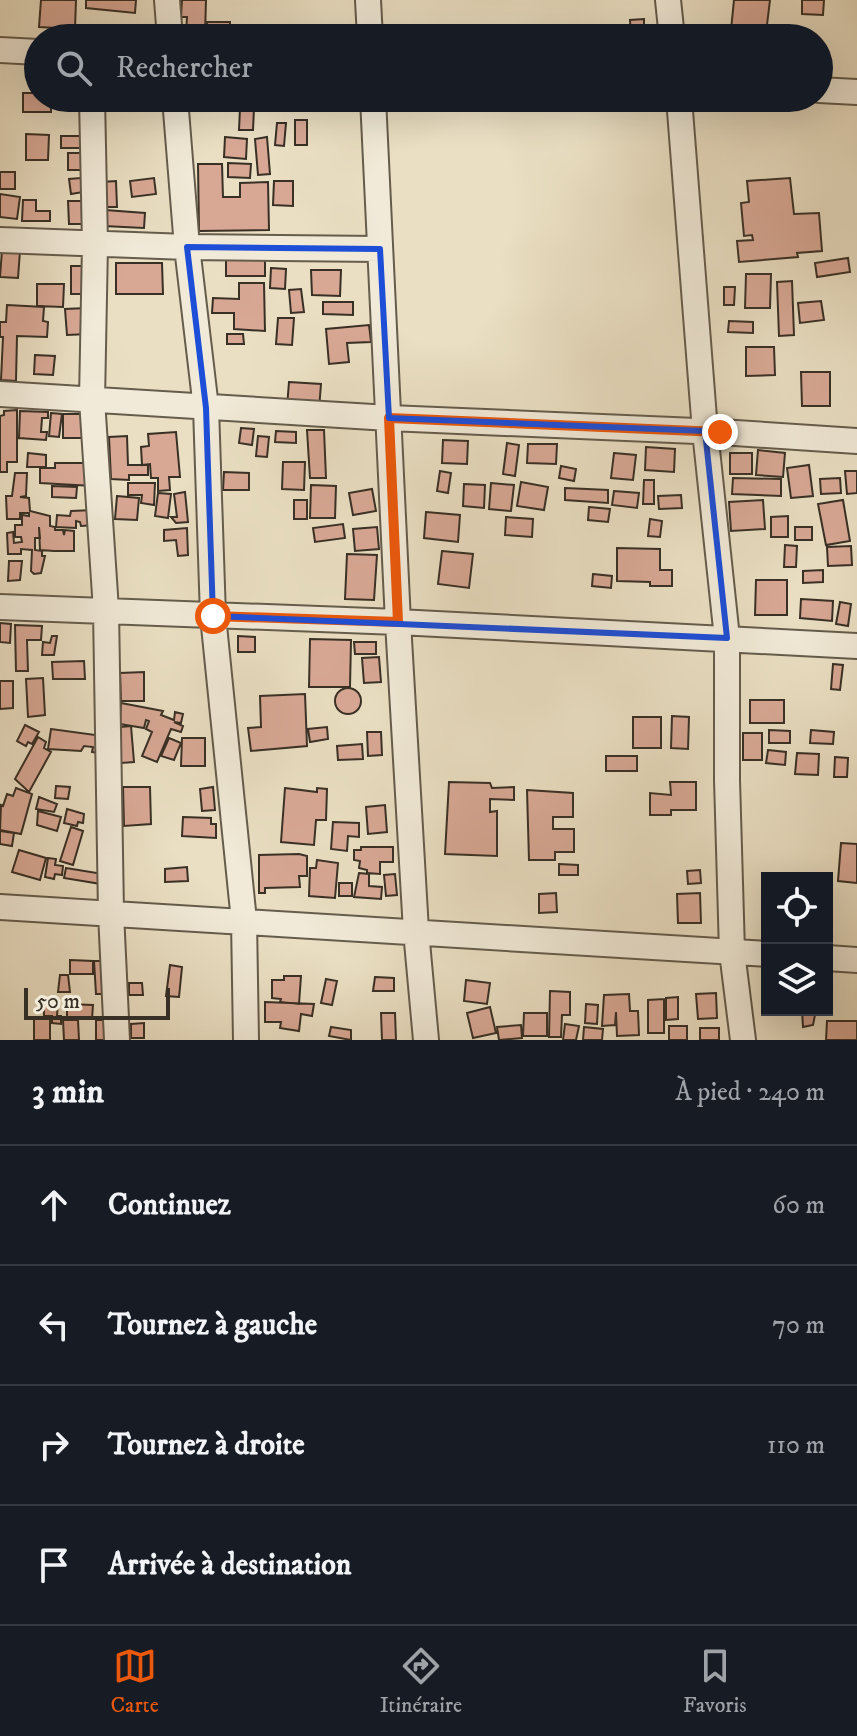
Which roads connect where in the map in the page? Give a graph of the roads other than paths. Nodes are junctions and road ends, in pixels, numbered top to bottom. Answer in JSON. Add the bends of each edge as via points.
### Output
{"nodes":[{"id":1,"x":167,"y":0,"type":"edge"},
{"id":2,"x":368,"y":0,"type":"edge"},
{"id":3,"x":668,"y":0,"type":"edge"},
{"id":4,"x":169,"y":24,"type":"edge"},
{"id":5,"x":369,"y":24,"type":"edge"},
{"id":6,"x":671,"y":24,"type":"edge"},
{"id":7,"x":0,"y":50,"type":"edge"},
{"id":8,"x":24,"y":51,"type":"edge"},
{"id":9,"x":833,"y":91,"type":"edge"},
{"id":10,"x":857,"y":92,"type":"edge"},
{"id":11,"x":92,"y":112,"type":"edge"},
{"id":12,"x":176,"y":112,"type":"edge"},
{"id":13,"x":374,"y":112,"type":"edge"},
{"id":14,"x":680,"y":112,"type":"edge"},
{"id":15,"x":0,"y":240,"type":"edge"},
{"id":16,"x":95,"y":244,"type":"junction"},
{"id":17,"x":187,"y":247,"type":"junction"},
{"id":18,"x":380,"y":249,"type":"junction"},
{"id":19,"x":0,"y":394,"type":"edge"},
{"id":20,"x":92,"y":400,"type":"junction"},
{"id":21,"x":206,"y":408,"type":"junction"},
{"id":22,"x":389,"y":418,"type":"junction"},
{"id":23,"x":705,"y":431,"type":"junction"},
{"id":24,"x":857,"y":441,"type":"edge"},
{"id":25,"x":0,"y":607,"type":"edge"},
{"id":26,"x":106,"y":610,"type":"junction"},
{"id":27,"x":213,"y":616,"type":"junction"},
{"id":28,"x":398,"y":622,"type":"junction"},
{"id":29,"x":727,"y":638,"type":"junction"},
{"id":30,"x":857,"y":646,"type":"edge"},
{"id":31,"x":0,"y":907,"type":"edge"},
{"id":32,"x":111,"y":913,"type":"junction"},
{"id":33,"x":244,"y":921,"type":"junction"},
{"id":34,"x":416,"y":931,"type":"junction"},
{"id":35,"x":732,"y":952,"type":"junction"},
{"id":36,"x":761,"y":954,"type":"edge"},
{"id":37,"x":833,"y":958,"type":"edge"},
{"id":38,"x":857,"y":960,"type":"edge"},
{"id":39,"x":117,"y":1040,"type":"edge"},
{"id":40,"x":246,"y":1040,"type":"edge"},
{"id":41,"x":426,"y":1040,"type":"edge"},
{"id":42,"x":743,"y":1040,"type":"edge"}],
"edges":[{"from":1,"to":4,"type":"street"},
{"from":2,"to":5,"type":"street"},
{"from":3,"to":6,"type":"street"},
{"from":7,"to":8,"type":"street"},
{"from":9,"to":10,"type":"street"},
{"from":11,"to":16,"type":"street"},
{"from":12,"to":17,"type":"street"},
{"from":13,"to":18,"type":"street"},
{"from":14,"to":23,"type":"street"},
{"from":15,"to":16,"type":"street"},
{"from":16,"to":17,"type":"street"},
{"from":16,"to":20,"type":"street"},
{"from":17,"to":18,"type":"street"},
{"from":17,"to":21,"type":"street"},
{"from":18,"to":22,"type":"street"},
{"from":19,"to":20,"type":"street"},
{"from":20,"to":21,"type":"street"},
{"from":20,"to":26,"type":"street"},
{"from":21,"to":22,"type":"street"},
{"from":21,"to":27,"type":"street"},
{"from":22,"to":23,"type":"street"},
{"from":22,"to":28,"type":"street"},
{"from":23,"to":24,"type":"street"},
{"from":23,"to":29,"type":"street"},
{"from":25,"to":26,"type":"street"},
{"from":26,"to":27,"type":"street"},
{"from":26,"to":32,"type":"street"},
{"from":27,"to":28,"type":"street"},
{"from":27,"to":33,"type":"street"},
{"from":28,"to":29,"type":"street"},
{"from":28,"to":34,"type":"street"},
{"from":29,"to":30,"type":"street"},
{"from":29,"to":35,"type":"street"},
{"from":31,"to":32,"type":"street"},
{"from":32,"to":33,"type":"street"},
{"from":32,"to":39,"type":"street"},
{"from":33,"to":34,"type":"street"},
{"from":33,"to":40,"type":"street"},
{"from":34,"to":35,"type":"street"},
{"from":34,"to":41,"type":"street"},
{"from":35,"to":36,"type":"street"},
{"from":35,"to":42,"type":"street"},
{"from":37,"to":38,"type":"street"}]}
